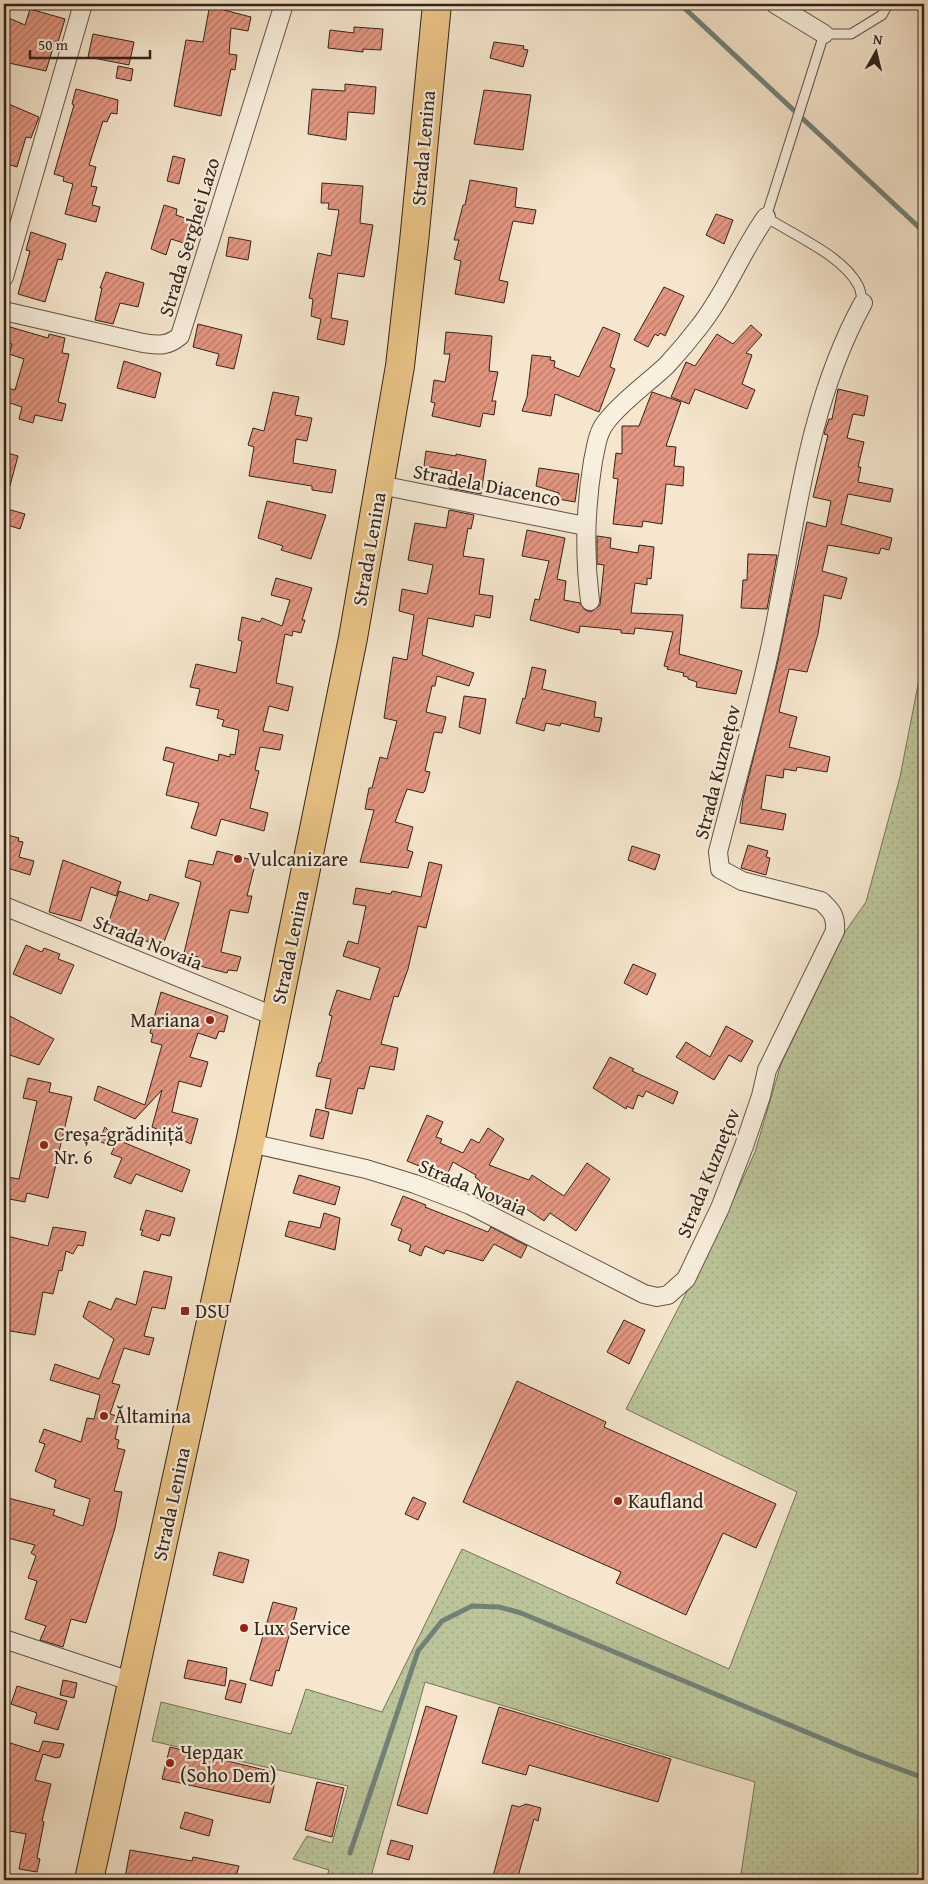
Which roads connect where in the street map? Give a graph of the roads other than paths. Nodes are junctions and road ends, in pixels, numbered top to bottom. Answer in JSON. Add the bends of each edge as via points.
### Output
{"nodes":[{"id":1,"x":82,"y":4,"type":"edge"},
{"id":2,"x":284,"y":4,"type":"edge"},
{"id":3,"x":437,"y":4,"type":"edge"},
{"id":4,"x":775,"y":4,"type":"edge"},
{"id":5,"x":888,"y":4,"type":"edge"},
{"id":6,"x":824,"y":34,"type":"junction"},
{"id":7,"x":766,"y":217,"type":"junction"},
{"id":8,"x":4,"y":277,"type":"edge"},
{"id":9,"x":863,"y":303,"type":"joint"},
{"id":10,"x":4,"y":311,"type":"edge"},
{"id":11,"x":380,"y":485,"type":"junction"},
{"id":12,"x":585,"y":526,"type":"junction"},
{"id":13,"x":590,"y":601,"type":"dead end"},
{"id":14,"x":4,"y":906,"type":"edge"},
{"id":15,"x":276,"y":1017,"type":"junction"},
{"id":16,"x":250,"y":1143,"type":"junction"},
{"id":17,"x":668,"y":1295,"type":"joint"},
{"id":18,"x":4,"y":1639,"type":"edge"},
{"id":19,"x":133,"y":1682,"type":"junction"},
{"id":20,"x":89,"y":1880,"type":"edge"}],
"edges":[{"from":1,"to":8,"type":"street"},
{"from":2,"to":10,"type":"street","name":"Strada Serghei Lazo","via":[[180,336],[162,346]]},
{"from":3,"to":11,"type":"main road","name":"Strada Lenina","via":[[400,366]]},
{"from":4,"to":6,"type":"street"},
{"from":5,"to":6,"type":"lane","via":[[882,15],[851,34]]},
{"from":6,"to":7,"type":"lane"},
{"from":7,"to":9,"type":"lane","via":[[809,241],[850,274]]},
{"from":7,"to":12,"type":"street","name":"Stradela Diacenco","via":[[720,298],[700,326],[668,364],[604,424],[598,437]]},
{"from":9,"to":17,"type":"street","name":"Strada Kuznețov","via":[[826,387],[814,429],[772,636],[717,863],[720,869],[742,881],[821,901],[836,919],[835,931],[767,1070],[744,1146],[720,1208],[686,1279]]},
{"from":11,"to":12,"type":"street","name":"Stradela Diacenco"},
{"from":11,"to":15,"type":"main road","name":"Strada Lenina","via":[[353,638]]},
{"from":12,"to":13,"type":"street","name":"Stradela Diacenco"},
{"from":14,"to":15,"type":"street","name":"Strada Novaia"},
{"from":15,"to":16,"type":"main road","name":"Strada Lenina"},
{"from":16,"to":17,"type":"street","name":"Strada Novaia","via":[[366,1169],[415,1184],[470,1205],[644,1294]]},
{"from":16,"to":19,"type":"main road","name":"Strada Lenina"},
{"from":18,"to":19,"type":"street"},
{"from":19,"to":20,"type":"main road","name":"Strada Lenina"}]}
